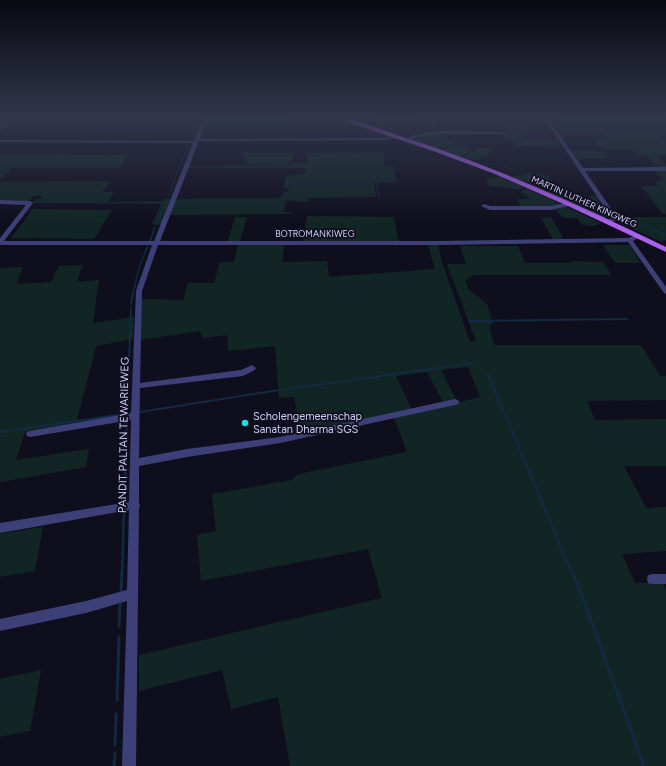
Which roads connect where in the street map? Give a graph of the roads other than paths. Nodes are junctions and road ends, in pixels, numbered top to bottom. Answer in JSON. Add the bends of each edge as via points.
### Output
{"nodes":[{"id":1,"x":191,"y":153,"type":"edge"},
{"id":2,"x":442,"y":153,"type":"edge"},
{"id":3,"x":570,"y":153,"type":"edge"},
{"id":4,"x":666,"y":169,"type":"edge"},
{"id":5,"x":582,"y":170,"type":"junction"},
{"id":6,"x":0,"y":202,"type":"edge"},
{"id":7,"x":566,"y":205,"type":"dead end"},
{"id":8,"x":484,"y":206,"type":"dead end"},
{"id":9,"x":608,"y":222,"type":"junction"},
{"id":10,"x":637,"y":236,"type":"junction"},
{"id":11,"x":630,"y":240,"type":"junction"},
{"id":12,"x":0,"y":242,"type":"edge"},
{"id":13,"x":156,"y":243,"type":"junction"},
{"id":14,"x":666,"y":250,"type":"edge"},
{"id":15,"x":666,"y":292,"type":"edge"},
{"id":16,"x":252,"y":368,"type":"dead end"},
{"id":17,"x":136,"y":386,"type":"junction"},
{"id":18,"x":455,"y":402,"type":"dead end"},
{"id":19,"x":136,"y":416,"type":"junction"},
{"id":20,"x":30,"y":434,"type":"dead end"},
{"id":21,"x":135,"y":463,"type":"junction"},
{"id":22,"x":135,"y":504,"type":"junction"},
{"id":23,"x":0,"y":528,"type":"edge"},
{"id":24,"x":652,"y":579,"type":"dead end"},
{"id":25,"x":666,"y":579,"type":"edge"},
{"id":26,"x":132,"y":594,"type":"junction"},
{"id":27,"x":0,"y":625,"type":"edge"},
{"id":28,"x":130,"y":766,"type":"edge"}],
"edges":[{"from":1,"to":13,"type":"street","name":"PANDIT PALTAN TEWARIEWEG"},
{"from":2,"to":9,"type":"main road","name":"MARTIN LUTHER KINGWEG","via":[[474,164]]},
{"from":3,"to":5,"type":"street"},
{"from":4,"to":5,"type":"street"},
{"from":5,"to":9,"type":"street","via":[[614,217]]},
{"from":6,"to":12,"type":"street","via":[[30,202]]},
{"from":7,"to":8,"type":"street","via":[[551,208]]},
{"from":9,"to":10,"type":"main road","name":"MARTIN LUTHER KINGWEG"},
{"from":10,"to":11,"type":"street"},
{"from":10,"to":14,"type":"main road","name":"MARTIN LUTHER KINGWEG"},
{"from":11,"to":13,"type":"street","name":"BOTROMANKIWEG"},
{"from":11,"to":15,"type":"street"},
{"from":12,"to":13,"type":"street","name":"BOTROMANKIWEG"},
{"from":13,"to":17,"type":"street","name":"PANDIT PALTAN TEWARIEWEG","via":[[139,291]]},
{"from":16,"to":17,"type":"street","via":[[243,373]]},
{"from":17,"to":19,"type":"street","name":"PANDIT PALTAN TEWARIEWEG"},
{"from":18,"to":21,"type":"street","via":[[280,440]]},
{"from":19,"to":20,"type":"street"},
{"from":19,"to":21,"type":"street","name":"PANDIT PALTAN TEWARIEWEG"},
{"from":21,"to":22,"type":"street","name":"PANDIT PALTAN TEWARIEWEG"},
{"from":22,"to":23,"type":"street"},
{"from":22,"to":26,"type":"street","name":"PANDIT PALTAN TEWARIEWEG"},
{"from":24,"to":25,"type":"street"},
{"from":26,"to":27,"type":"street","via":[[86,607]]},
{"from":26,"to":28,"type":"street","name":"PANDIT PALTAN TEWARIEWEG"}]}
